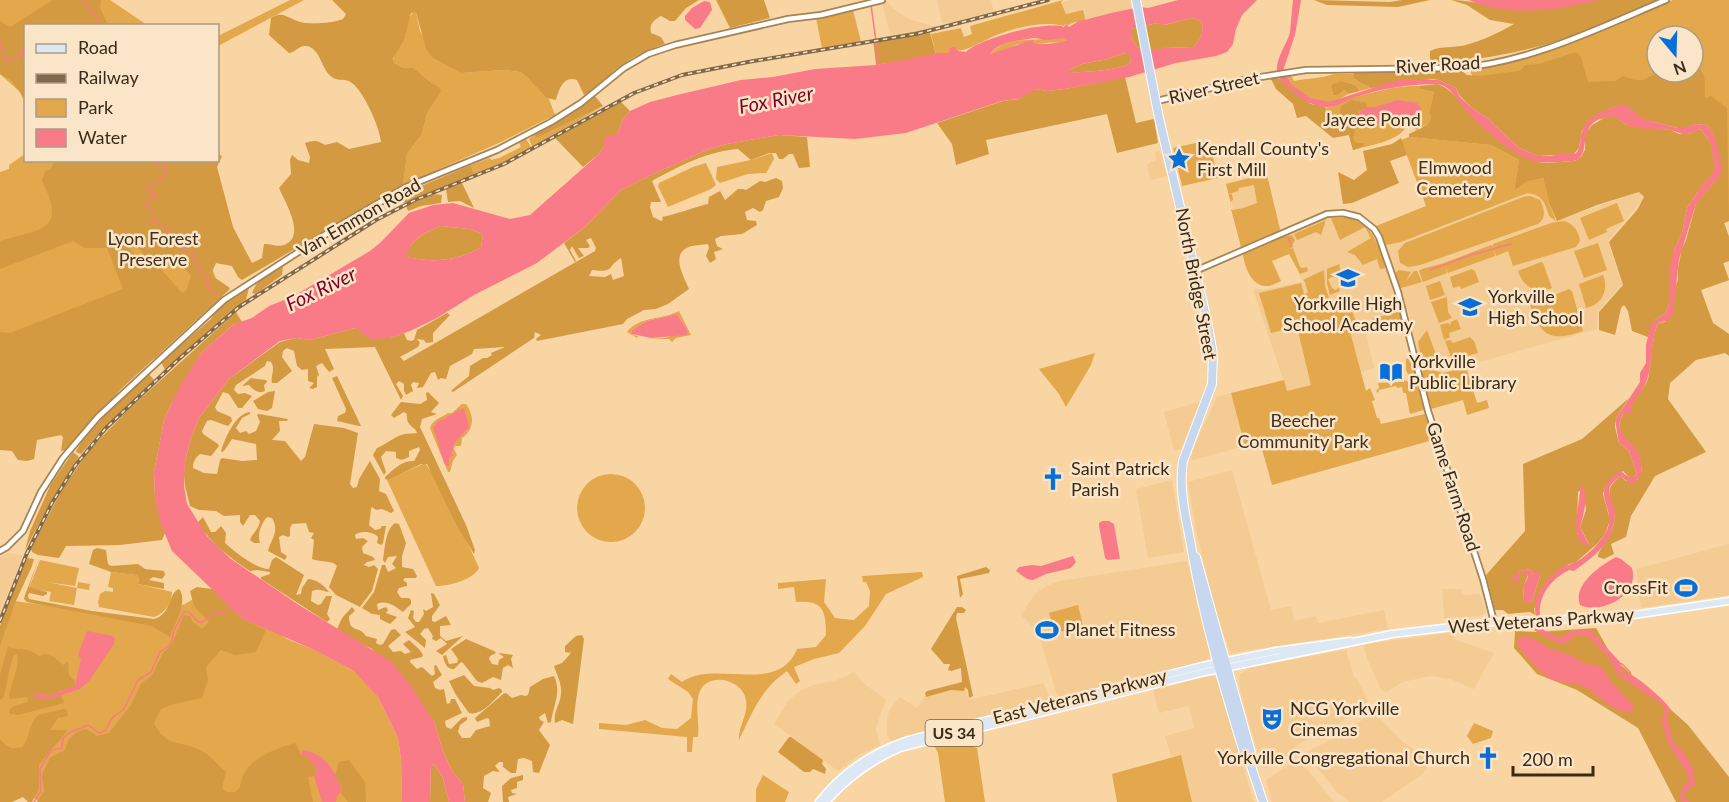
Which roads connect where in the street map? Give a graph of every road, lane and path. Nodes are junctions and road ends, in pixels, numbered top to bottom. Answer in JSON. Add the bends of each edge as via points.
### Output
{"nodes":[{"id":1,"x":882,"y":0,"type":"edge"},
{"id":2,"x":1666,"y":0,"type":"edge"},
{"id":3,"x":1135,"y":2,"type":"edge"},
{"id":4,"x":1272,"y":75,"type":"joint"},
{"id":5,"x":1151,"y":79,"type":"junction"},
{"id":6,"x":1157,"y":101,"type":"junction"},
{"id":7,"x":1159,"y":118,"type":"junction"},
{"id":8,"x":1195,"y":271,"type":"junction"},
{"id":9,"x":0,"y":551,"type":"edge"},
{"id":10,"x":1729,"y":602,"type":"edge"},
{"id":11,"x":1494,"y":622,"type":"junction"},
{"id":12,"x":1218,"y":650,"type":"junction"},
{"id":13,"x":1239,"y":662,"type":"junction"},
{"id":14,"x":1222,"y":665,"type":"junction"},
{"id":15,"x":1203,"y":669,"type":"junction"},
{"id":16,"x":1226,"y":681,"type":"junction"},
{"id":17,"x":819,"y":802,"type":"edge"},
{"id":18,"x":826,"y":802,"type":"edge"},
{"id":19,"x":1263,"y":802,"type":"edge"}],
"edges":[{"from":1,"to":9,"type":"street","name":"Van Emmon Road","via":[[644,55],[551,122],[489,154],[386,198],[241,288],[194,326],[82,433],[41,492],[23,531]]},
{"from":2,"to":4,"type":"street","name":"River Road","via":[[1562,42],[1479,65],[1327,68]]},
{"from":3,"to":5,"type":"highway","name":"North Bridge Street"},
{"from":4,"to":6,"type":"street","name":"River Street"},
{"from":5,"to":6,"type":"highway","name":"North Bridge Street"},
{"from":5,"to":7,"type":"highway","name":"North Bridge Street"},
{"from":6,"to":7,"type":"highway","name":"North Bridge Street"},
{"from":7,"to":8,"type":"highway","name":"North Bridge Street"},
{"from":8,"to":11,"type":"street","name":"Game Farm Road","via":[[1327,214],[1359,217],[1374,230],[1398,292],[1428,411]]},
{"from":8,"to":12,"type":"highway","name":"North Bridge Street","via":[[1211,344],[1213,375],[1181,472],[1200,593]]},
{"from":10,"to":11,"type":"main road","name":"West Veterans Parkway","number":"US 34","via":[[1620,617]]},
{"from":11,"to":13,"type":"main road","name":"West Veterans Parkway","number":"US 34","via":[[1343,641]]},
{"from":12,"to":13,"type":"main road"},
{"from":12,"to":14,"type":"highway","name":"North Bridge Street"},
{"from":12,"to":15,"type":"main road"},
{"from":13,"to":14,"type":"main road","name":"West Veterans Parkway","number":"US 34"},
{"from":13,"to":16,"type":"main road"},
{"from":14,"to":15,"type":"main road","name":"East Veterans Parkway","number":"US 34"},
{"from":14,"to":16,"type":"highway","name":"North Bridge Street"},
{"from":15,"to":16,"type":"main road"},
{"from":15,"to":17,"type":"main road","name":"East Veterans Parkway","number":"US 34","via":[[897,744],[858,764]]},
{"from":15,"to":18,"type":"main road","name":"East Veterans Parkway","number":"US 34","via":[[900,748],[862,768]]},
{"from":16,"to":19,"type":"highway","name":"North Bridge Street"}]}
